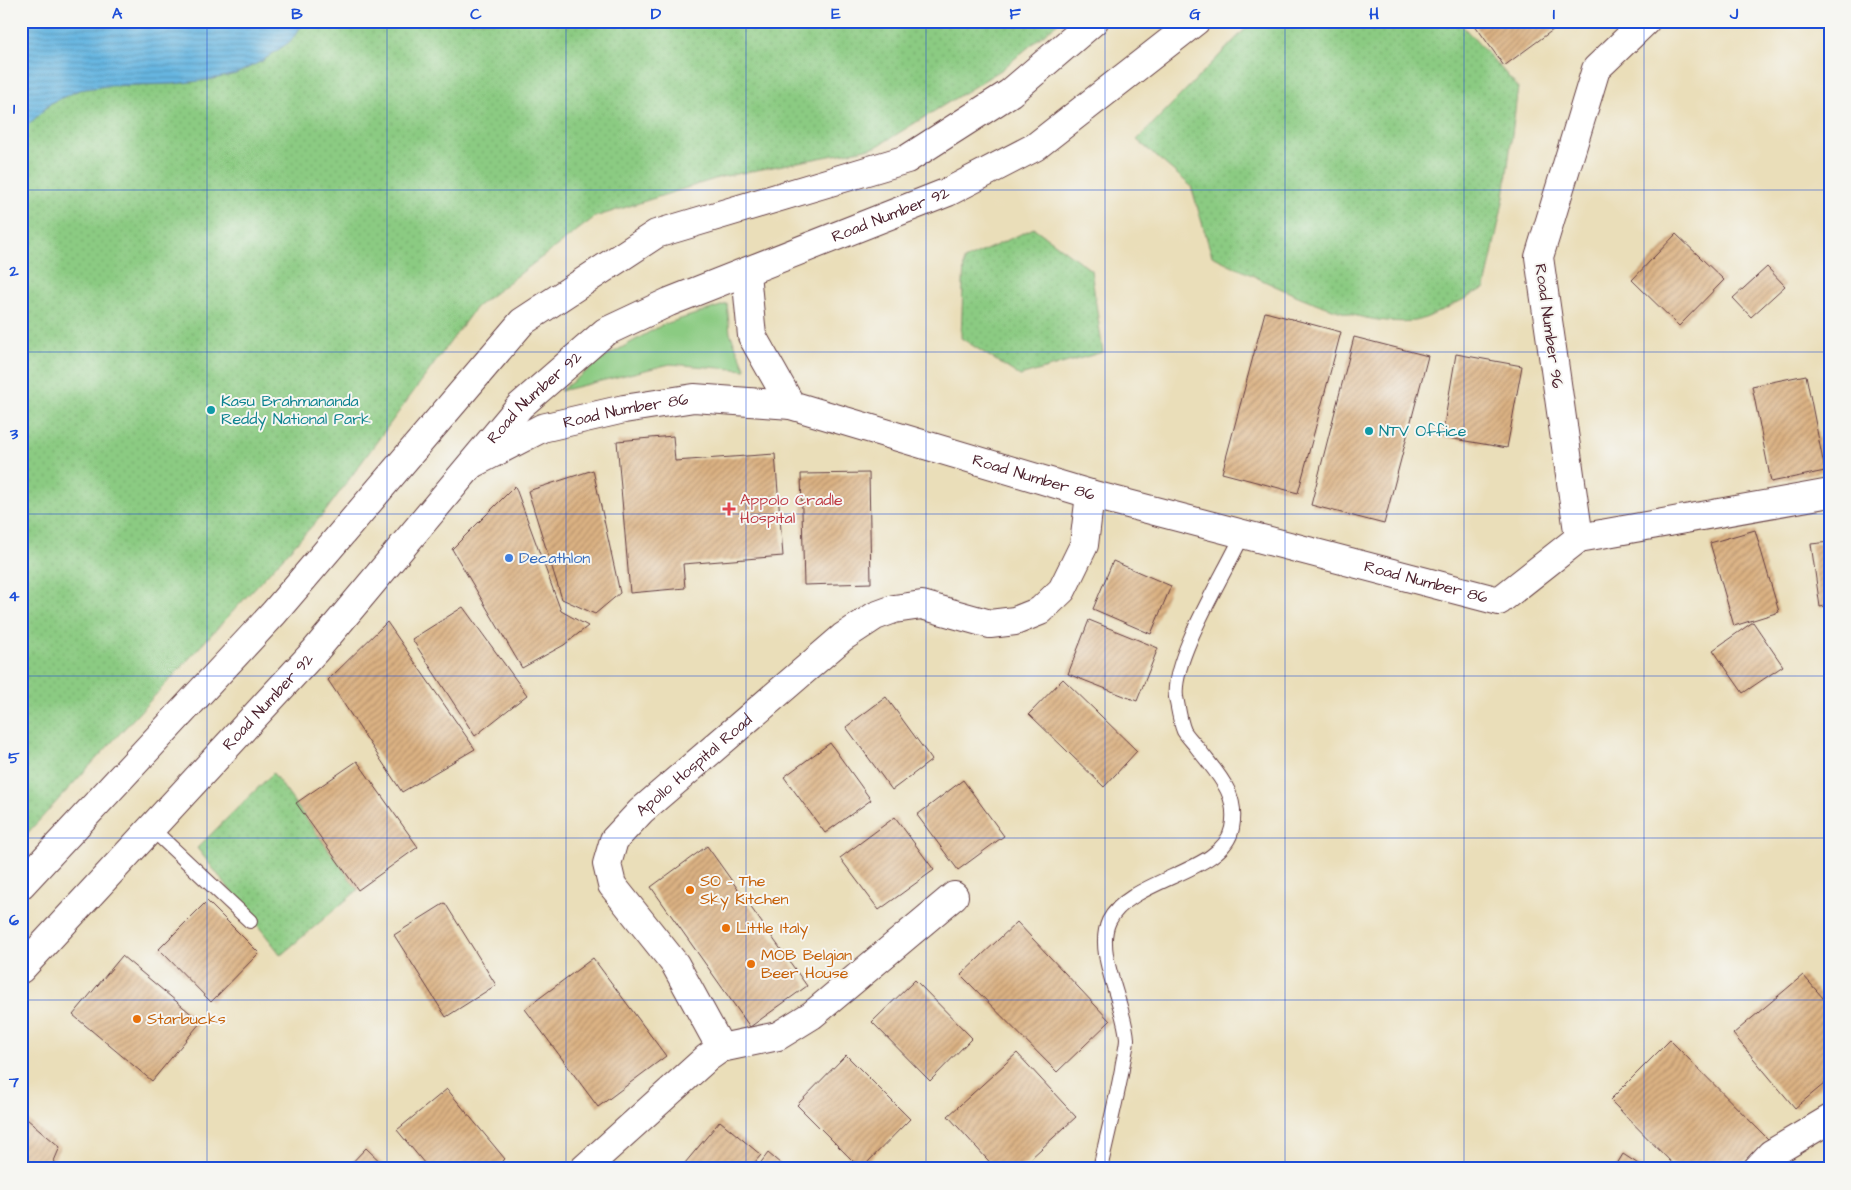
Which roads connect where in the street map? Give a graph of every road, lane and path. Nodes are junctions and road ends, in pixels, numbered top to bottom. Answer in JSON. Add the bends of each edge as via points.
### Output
{"nodes":[{"id":1,"x":1094,"y":21,"type":"edge"},
{"id":2,"x":1196,"y":21,"type":"edge"},
{"id":3,"x":1646,"y":21,"type":"edge"},
{"id":4,"x":746,"y":273,"type":"junction"},
{"id":5,"x":791,"y":404,"type":"junction"},
{"id":6,"x":474,"y":463,"type":"junction"},
{"id":7,"x":1830,"y":493,"type":"edge"},
{"id":8,"x":1090,"y":494,"type":"junction"},
{"id":9,"x":1244,"y":534,"type":"junction"},
{"id":10,"x":1579,"y":538,"type":"junction"},
{"id":11,"x":152,"y":828,"type":"junction"},
{"id":12,"x":21,"y":885,"type":"edge"},
{"id":13,"x":954,"y":896,"type":"dead end"},
{"id":14,"x":250,"y":921,"type":"dead end"},
{"id":15,"x":21,"y":969,"type":"edge"},
{"id":16,"x":721,"y":1048,"type":"junction"},
{"id":17,"x":1830,"y":1119,"type":"edge"},
{"id":18,"x":584,"y":1169,"type":"edge"},
{"id":19,"x":1100,"y":1169,"type":"edge"},
{"id":20,"x":1757,"y":1169,"type":"edge"}],
"edges":[{"from":1,"to":12,"type":"street","via":[[1010,93],[907,160],[656,234],[522,322],[274,613]]},
{"from":2,"to":4,"type":"street","name":"Road Number 92","via":[[1035,147],[948,192]]},
{"from":3,"to":10,"type":"street","name":"Road Number 96","via":[[1596,69],[1539,257]]},
{"from":4,"to":5,"type":"street","via":[[752,336]]},
{"from":4,"to":6,"type":"street","name":"Road Number 92","via":[[669,302],[605,332],[520,406]]},
{"from":5,"to":6,"type":"street","name":"Road Number 86","via":[[694,398],[624,409],[542,428]]},
{"from":5,"to":8,"type":"street","name":"Road Number 86"},
{"from":6,"to":11,"type":"street","name":"Road Number 92","via":[[315,651]]},
{"from":7,"to":10,"type":"street"},
{"from":8,"to":9,"type":"street","name":"Road Number 86"},
{"from":8,"to":16,"type":"street","name":"Apollo Hospital Road","via":[[1084,545],[1062,590],[1040,611],[1014,621],[990,624],[922,606],[894,609],[875,616],[843,637],[641,812],[614,840],[607,864],[612,885],[675,964]]},
{"from":9,"to":10,"type":"street","name":"Road Number 86","via":[[1499,601]]},
{"from":9,"to":19,"type":"lane","via":[[1190,639],[1177,680],[1176,696],[1184,731],[1228,788],[1235,807],[1232,831],[1220,849],[1190,869],[1131,896],[1120,905],[1109,922],[1104,938],[1127,1040]]},
{"from":11,"to":14,"type":"lane"},
{"from":11,"to":15,"type":"street","name":"Road Number 92"},
{"from":13,"to":16,"type":"street","via":[[812,1015],[778,1036]]},
{"from":16,"to":18,"type":"street"},
{"from":17,"to":20,"type":"street","via":[[1771,1154]]}]}
